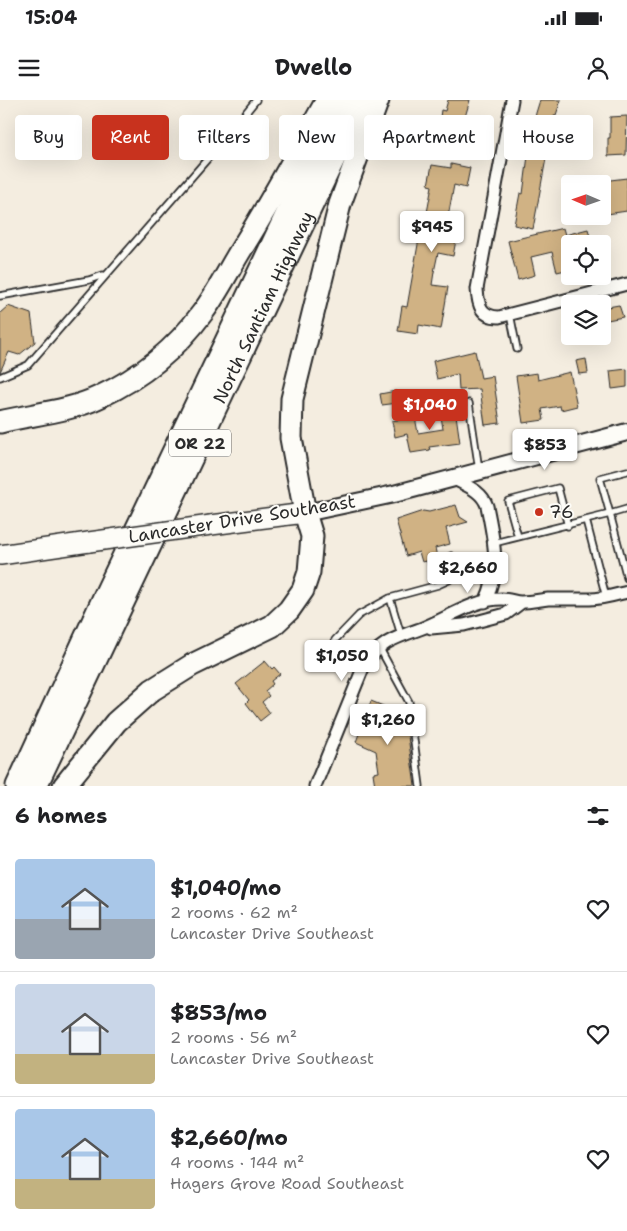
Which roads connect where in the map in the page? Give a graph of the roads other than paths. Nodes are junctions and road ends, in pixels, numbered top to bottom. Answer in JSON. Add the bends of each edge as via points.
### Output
{"nodes":[{"id":1,"x":256,"y":100,"type":"edge"},
{"id":2,"x":327,"y":100,"type":"edge"},
{"id":3,"x":341,"y":100,"type":"edge"},
{"id":4,"x":362,"y":100,"type":"edge"},
{"id":5,"x":378,"y":100,"type":"edge"},
{"id":6,"x":512,"y":100,"type":"edge"},
{"id":7,"x":105,"y":274,"type":"junction"},
{"id":8,"x":627,"y":284,"type":"edge"},
{"id":9,"x":0,"y":296,"type":"edge"},
{"id":10,"x":510,"y":314,"type":"junction"},
{"id":11,"x":517,"y":349,"type":"dead end"},
{"id":12,"x":0,"y":377,"type":"edge"},
{"id":13,"x":468,"y":403,"type":"dead end"},
{"id":14,"x":0,"y":422,"type":"edge"},
{"id":15,"x":627,"y":432,"type":"edge"},
{"id":16,"x":627,"y":471,"type":"edge"},
{"id":17,"x":479,"y":472,"type":"junction"},
{"id":18,"x":454,"y":479,"type":"junction"},
{"id":19,"x":627,"y":509,"type":"edge"},
{"id":20,"x":305,"y":513,"type":"junction"},
{"id":21,"x":610,"y":514,"type":"junction"},
{"id":22,"x":586,"y":520,"type":"junction"},
{"id":23,"x":568,"y":526,"type":"junction"},
{"id":24,"x":518,"y":538,"type":"junction"},
{"id":25,"x":494,"y":543,"type":"junction"},
{"id":26,"x":0,"y":555,"type":"edge"},
{"id":27,"x":451,"y":556,"type":"dead end"},
{"id":28,"x":627,"y":578,"type":"edge"},
{"id":29,"x":627,"y":592,"type":"edge"},
{"id":30,"x":606,"y":597,"type":"junction"},
{"id":31,"x":390,"y":598,"type":"junction"},
{"id":32,"x":486,"y":602,"type":"junction"},
{"id":33,"x":522,"y":602,"type":"junction"},
{"id":34,"x":422,"y":628,"type":"junction"},
{"id":35,"x":401,"y":635,"type":"junction"},
{"id":36,"x":335,"y":640,"type":"dead end"},
{"id":37,"x":378,"y":647,"type":"junction"},
{"id":38,"x":17,"y":786,"type":"edge"},
{"id":39,"x":36,"y":786,"type":"edge"},
{"id":40,"x":64,"y":786,"type":"edge"},
{"id":41,"x":315,"y":786,"type":"edge"},
{"id":42,"x":420,"y":786,"type":"edge"}],
"edges":[{"from":1,"to":7,"type":"lane"},
{"from":2,"to":14,"type":"highway","via":[[262,219],[202,313],[180,340],[127,383],[97,398],[54,412]]},
{"from":3,"to":38,"type":"highway","name":"North Santiam Highway","number":"OR 22"},
{"from":4,"to":39,"type":"highway","name":"North Santiam Highway","number":"OR 22"},
{"from":5,"to":20,"type":"highway","via":[[340,204],[292,398],[291,438]]},
{"from":6,"to":10,"type":"street","via":[[477,289],[480,307],[485,314],[491,317]]},
{"from":7,"to":9,"type":"lane","via":[[89,280]]},
{"from":7,"to":12,"type":"lane","via":[[28,365]]},
{"from":8,"to":10,"type":"street"},
{"from":10,"to":11,"type":"lane"},
{"from":13,"to":17,"type":"lane"},
{"from":15,"to":17,"type":"main road","name":"Lancaster Drive Southeast"},
{"from":16,"to":21,"type":"lane","via":[[600,478]]},
{"from":17,"to":18,"type":"main road","name":"Lancaster Drive Southeast"},
{"from":18,"to":20,"type":"main road","name":"Lancaster Drive Southeast"},
{"from":18,"to":25,"type":"street","via":[[478,492],[485,500]]},
{"from":19,"to":21,"type":"lane"},
{"from":20,"to":26,"type":"main road","name":"Lancaster Drive Southeast","bridge":true},
{"from":20,"to":40,"type":"highway","via":[[312,536],[309,572],[290,610],[272,626],[192,665],[152,690],[116,722]]},
{"from":21,"to":22,"type":"lane"},
{"from":21,"to":28,"type":"lane"},
{"from":22,"to":23,"type":"lane"},
{"from":22,"to":30,"type":"lane"},
{"from":23,"to":24,"type":"lane"},
{"from":23,"to":24,"type":"lane","via":[[558,488],[508,501]]},
{"from":24,"to":25,"type":"lane"},
{"from":25,"to":32,"type":"street","via":[[493,586]]},
{"from":27,"to":31,"type":"lane","via":[[449,580]]},
{"from":29,"to":30,"type":"street"},
{"from":30,"to":33,"type":"street"},
{"from":31,"to":35,"type":"lane"},
{"from":31,"to":36,"type":"lane","via":[[359,615]]},
{"from":32,"to":33,"type":"street","via":[[502,599]]},
{"from":32,"to":34,"type":"street"},
{"from":33,"to":34,"type":"street","via":[[506,614],[464,625]]},
{"from":34,"to":35,"type":"street"},
{"from":35,"to":37,"type":"street"},
{"from":37,"to":41,"type":"street","via":[[363,668]]},
{"from":37,"to":42,"type":"lane","via":[[409,702]]}]}
